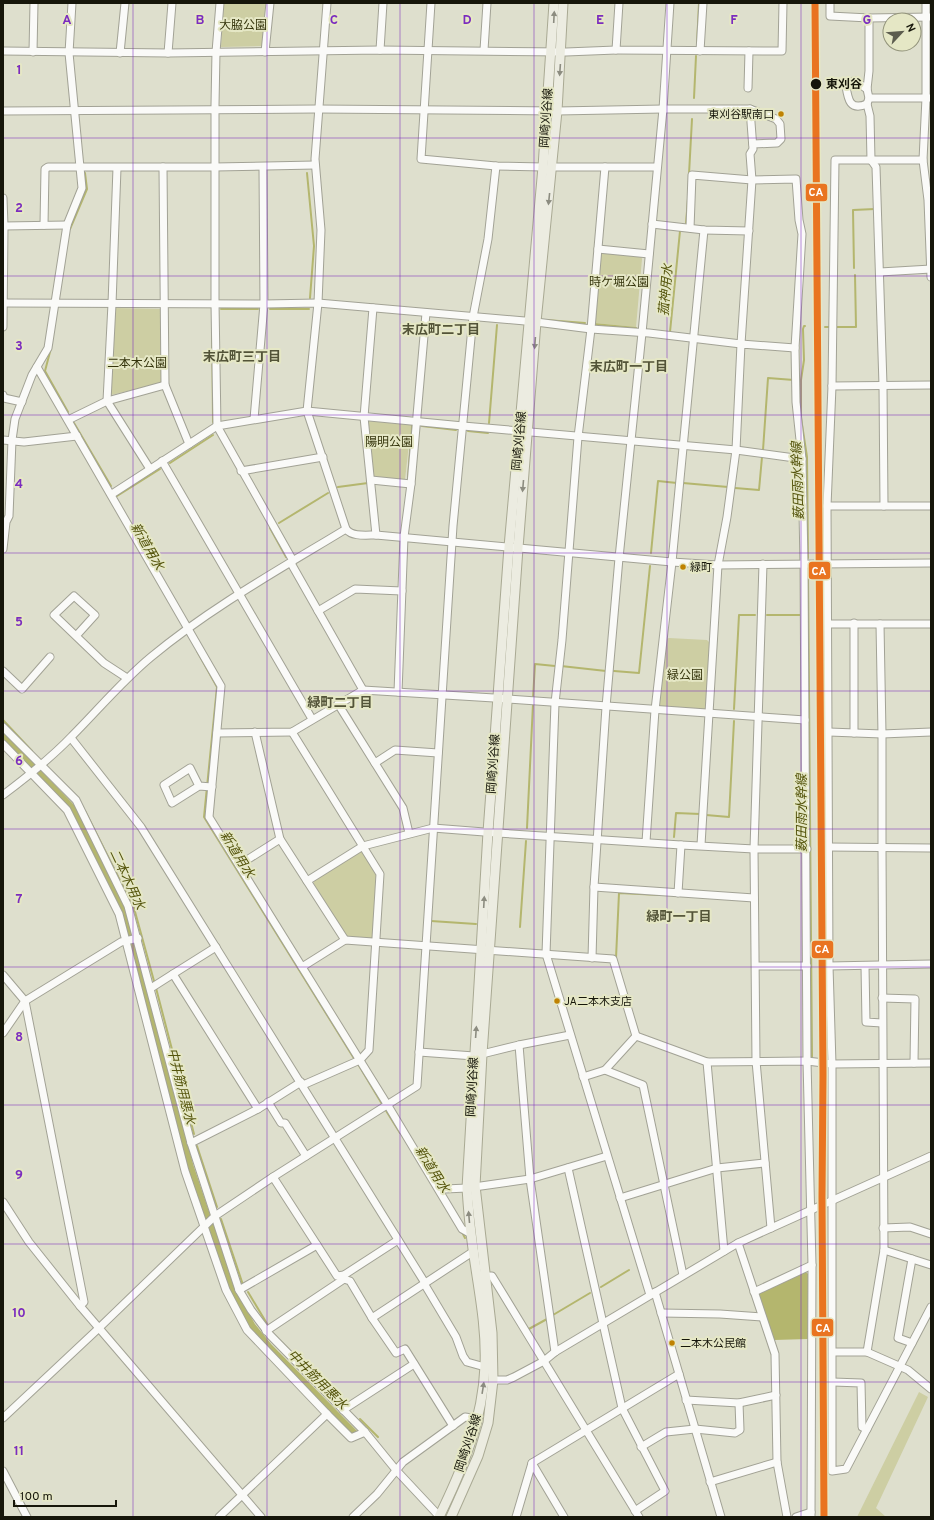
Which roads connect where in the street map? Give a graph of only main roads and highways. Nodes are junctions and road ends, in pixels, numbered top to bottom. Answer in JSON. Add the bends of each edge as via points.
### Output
{"nodes":[{"id":1,"x":554,"y":3,"type":"edge"},
{"id":2,"x":563,"y":3,"type":"edge"},
{"id":3,"x":556,"y":51,"type":"junction"},
{"id":4,"x":547,"y":167,"type":"junction"},
{"id":5,"x":471,"y":1187,"type":"junction"},
{"id":6,"x":440,"y":1517,"type":"edge"},
{"id":7,"x":451,"y":1517,"type":"edge"}],
"edges":[{"from":3,"to":1,"type":"main road","name":"岡崎刈谷線","one_way":true},
{"from":2,"to":3,"type":"main road","name":"岡崎刈谷線"},
{"from":3,"to":4,"type":"main road","name":"岡崎刈谷線","via":[[547,111]]},
{"from":3,"to":4,"type":"main road","name":"岡崎刈谷線","one_way":true,"via":[[557,111]]},
{"from":4,"to":5,"type":"main road","name":"岡崎刈谷線","via":[[513,547]]},
{"from":6,"to":5,"type":"main road","name":"岡崎刈谷線","one_way":true,"via":[[478,1419],[485,1367],[485,1325],[471,1234]]},
{"from":5,"to":7,"type":"main road","name":"岡崎刈谷線","via":[[492,1333],[493,1380],[488,1423],[478,1456]]}]}
